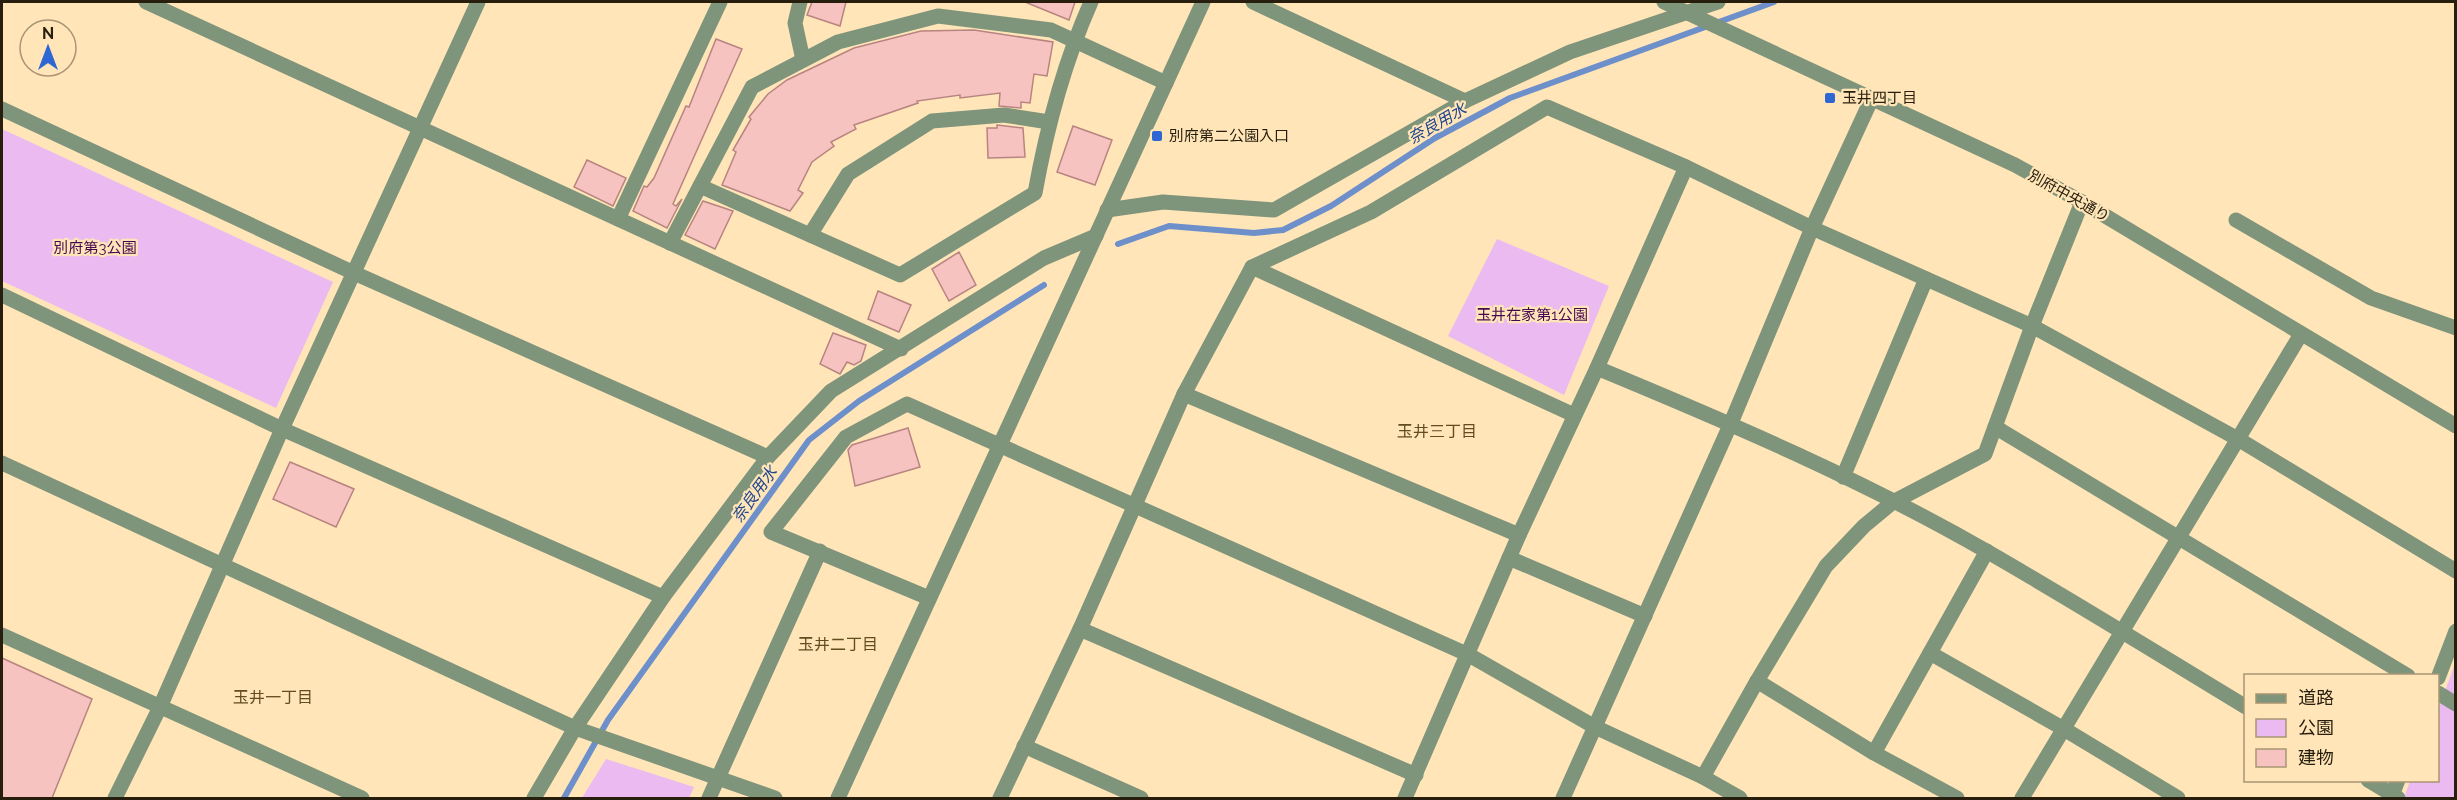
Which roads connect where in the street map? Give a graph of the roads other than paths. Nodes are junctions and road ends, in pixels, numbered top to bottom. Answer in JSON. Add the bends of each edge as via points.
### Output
{"nodes":[{"id":1,"x":146,"y":2,"type":"edge"},
{"id":2,"x":478,"y":2,"type":"edge"},
{"id":3,"x":720,"y":2,"type":"edge"},
{"id":4,"x":800,"y":2,"type":"edge"},
{"id":5,"x":1091,"y":2,"type":"edge"},
{"id":6,"x":1203,"y":2,"type":"edge"},
{"id":7,"x":1253,"y":2,"type":"edge"},
{"id":8,"x":1664,"y":2,"type":"edge"},
{"id":9,"x":1718,"y":2,"type":"edge"},
{"id":10,"x":1691,"y":14,"type":"junction"},
{"id":11,"x":1074,"y":40,"type":"junction"},
{"id":12,"x":803,"y":60,"type":"junction"},
{"id":13,"x":1166,"y":83,"type":"junction"},
{"id":14,"x":1872,"y":98,"type":"junction"},
{"id":15,"x":1465,"y":101,"type":"junction"},
{"id":16,"x":2,"y":109,"type":"edge"},
{"id":17,"x":1049,"y":122,"type":"junction"},
{"id":18,"x":420,"y":128,"type":"junction"},
{"id":19,"x":1686,"y":167,"type":"junction"},
{"id":20,"x":700,"y":186,"type":"junction"},
{"id":21,"x":2082,"y":202,"type":"junction"},
{"id":22,"x":1107,"y":210,"type":"junction"},
{"id":23,"x":618,"y":219,"type":"junction"},
{"id":24,"x":2236,"y":219,"type":"dead end"},
{"id":25,"x":1812,"y":228,"type":"junction"},
{"id":26,"x":810,"y":235,"type":"junction"},
{"id":27,"x":1096,"y":236,"type":"junction"},
{"id":28,"x":670,"y":243,"type":"junction"},
{"id":29,"x":1252,"y":267,"type":"junction"},
{"id":30,"x":354,"y":273,"type":"junction"},
{"id":31,"x":1926,"y":279,"type":"junction"},
{"id":32,"x":2,"y":295,"type":"edge"},
{"id":33,"x":2032,"y":326,"type":"junction"},
{"id":34,"x":2456,"y":328,"type":"edge"},
{"id":35,"x":2301,"y":334,"type":"junction"},
{"id":36,"x":901,"y":349,"type":"junction"},
{"id":37,"x":1598,"y":368,"type":"junction"},
{"id":38,"x":1184,"y":394,"type":"junction"},
{"id":39,"x":1574,"y":415,"type":"junction"},
{"id":40,"x":1731,"y":423,"type":"junction"},
{"id":41,"x":2456,"y":426,"type":"edge"},
{"id":42,"x":1995,"y":427,"type":"junction"},
{"id":43,"x":282,"y":429,"type":"junction"},
{"id":44,"x":2238,"y":439,"type":"junction"},
{"id":45,"x":999,"y":444,"type":"junction"},
{"id":46,"x":768,"y":457,"type":"junction"},
{"id":47,"x":2,"y":463,"type":"edge"},
{"id":48,"x":1843,"y":477,"type":"junction"},
{"id":49,"x":1893,"y":502,"type":"junction"},
{"id":50,"x":1134,"y":506,"type":"junction"},
{"id":51,"x":1519,"y":535,"type":"junction"},
{"id":52,"x":2179,"y":536,"type":"junction"},
{"id":53,"x":820,"y":551,"type":"junction"},
{"id":54,"x":1987,"y":551,"type":"junction"},
{"id":55,"x":1509,"y":558,"type":"junction"},
{"id":56,"x":224,"y":565,"type":"junction"},
{"id":57,"x":2456,"y":571,"type":"edge"},
{"id":58,"x":663,"y":597,"type":"junction"},
{"id":59,"x":929,"y":598,"type":"junction"},
{"id":60,"x":1645,"y":616,"type":"junction"},
{"id":61,"x":1080,"y":629,"type":"junction"},
{"id":62,"x":2456,"y":631,"type":"edge"},
{"id":63,"x":2122,"y":632,"type":"junction"},
{"id":64,"x":2,"y":635,"type":"edge"},
{"id":65,"x":1930,"y":653,"type":"junction"},
{"id":66,"x":1470,"y":655,"type":"junction"},
{"id":67,"x":2406,"y":674,"type":"edge"},
{"id":68,"x":2439,"y":675,"type":"edge"},
{"id":69,"x":1757,"y":681,"type":"junction"},
{"id":70,"x":2439,"y":694,"type":"edge"},
{"id":71,"x":2456,"y":704,"type":"edge"},
{"id":72,"x":2244,"y":706,"type":"edge"},
{"id":73,"x":160,"y":707,"type":"junction"},
{"id":74,"x":1595,"y":727,"type":"junction"},
{"id":75,"x":575,"y":728,"type":"junction"},
{"id":76,"x":2064,"y":729,"type":"junction"},
{"id":77,"x":1024,"y":746,"type":"junction"},
{"id":78,"x":1874,"y":753,"type":"junction"},
{"id":79,"x":1416,"y":776,"type":"junction"},
{"id":80,"x":1703,"y":777,"type":"junction"},
{"id":81,"x":719,"y":778,"type":"junction"},
{"id":82,"x":2372,"y":782,"type":"edge"},
{"id":83,"x":2395,"y":793,"type":"edge"},
{"id":84,"x":115,"y":798,"type":"edge"},
{"id":85,"x":362,"y":798,"type":"edge"},
{"id":86,"x":534,"y":798,"type":"edge"},
{"id":87,"x":709,"y":798,"type":"edge"},
{"id":88,"x":774,"y":798,"type":"edge"},
{"id":89,"x":838,"y":798,"type":"edge"},
{"id":90,"x":1000,"y":798,"type":"edge"},
{"id":91,"x":1141,"y":798,"type":"edge"},
{"id":92,"x":1405,"y":798,"type":"edge"},
{"id":93,"x":1563,"y":798,"type":"edge"},
{"id":94,"x":1740,"y":798,"type":"edge"},
{"id":95,"x":1957,"y":798,"type":"edge"},
{"id":96,"x":2022,"y":798,"type":"edge"},
{"id":97,"x":2178,"y":798,"type":"edge"}],
"edges":[{"from":1,"to":18,"type":"street"},
{"from":2,"to":18,"type":"street"},
{"from":3,"to":23,"type":"street"},
{"from":4,"to":12,"type":"street","via":[[795,23]]},
{"from":5,"to":11,"type":"street"},
{"from":6,"to":13,"type":"street"},
{"from":7,"to":15,"type":"street"},
{"from":8,"to":10,"type":"street","name":"別府中央通り"},
{"from":9,"to":10,"type":"street"},
{"from":10,"to":14,"type":"street","name":"別府中央通り"},
{"from":10,"to":15,"type":"street","via":[[1570,52]]},
{"from":11,"to":12,"type":"street","via":[[1051,30],[938,16],[838,42]]},
{"from":11,"to":13,"type":"street"},
{"from":11,"to":17,"type":"street"},
{"from":12,"to":20,"type":"street","via":[[752,87]]},
{"from":13,"to":22,"type":"street"},
{"from":14,"to":21,"type":"street","name":"別府中央通り","via":[[2015,165]]},
{"from":14,"to":25,"type":"street"},
{"from":15,"to":22,"type":"street","via":[[1274,210],[1163,202]]},
{"from":16,"to":30,"type":"street"},
{"from":17,"to":26,"type":"street","via":[[1004,115],[932,121],[848,174]]},
{"from":17,"to":26,"type":"street","via":[[1035,193],[900,275]]},
{"from":18,"to":23,"type":"street"},
{"from":18,"to":30,"type":"street"},
{"from":19,"to":25,"type":"street"},
{"from":19,"to":29,"type":"street","via":[[1547,107],[1371,212]]},
{"from":19,"to":37,"type":"street"},
{"from":20,"to":26,"type":"street"},
{"from":20,"to":28,"type":"street"},
{"from":21,"to":33,"type":"street"},
{"from":21,"to":35,"type":"street","name":"別府中央通り"},
{"from":22,"to":27,"type":"street"},
{"from":23,"to":28,"type":"street"},
{"from":24,"to":34,"type":"street","via":[[2371,298]]},
{"from":25,"to":31,"type":"street"},
{"from":25,"to":40,"type":"street"},
{"from":27,"to":36,"type":"street","via":[[1044,258]]},
{"from":27,"to":45,"type":"street"},
{"from":28,"to":36,"type":"street"},
{"from":29,"to":38,"type":"street"},
{"from":29,"to":39,"type":"street"},
{"from":30,"to":43,"type":"street"},
{"from":30,"to":46,"type":"street"},
{"from":31,"to":33,"type":"street"},
{"from":31,"to":48,"type":"street"},
{"from":32,"to":43,"type":"street"},
{"from":33,"to":42,"type":"street"},
{"from":33,"to":44,"type":"street"},
{"from":35,"to":41,"type":"street","name":"別府中央通り"},
{"from":35,"to":44,"type":"street"},
{"from":36,"to":46,"type":"street","via":[[831,391]]},
{"from":37,"to":39,"type":"street"},
{"from":37,"to":40,"type":"street"},
{"from":38,"to":50,"type":"street"},
{"from":38,"to":51,"type":"street"},
{"from":39,"to":51,"type":"street"},
{"from":40,"to":48,"type":"street"},
{"from":40,"to":60,"type":"street"},
{"from":42,"to":49,"type":"street","via":[[1985,454]]},
{"from":42,"to":52,"type":"street"},
{"from":43,"to":56,"type":"street"},
{"from":43,"to":58,"type":"street"},
{"from":44,"to":52,"type":"street"},
{"from":44,"to":57,"type":"street"},
{"from":45,"to":50,"type":"street"},
{"from":45,"to":53,"type":"street","via":[[908,404],[846,437],[771,532]]},
{"from":45,"to":59,"type":"street"},
{"from":46,"to":58,"type":"street"},
{"from":47,"to":56,"type":"street"},
{"from":48,"to":49,"type":"street"},
{"from":49,"to":54,"type":"street"},
{"from":49,"to":69,"type":"street","via":[[1826,567]]},
{"from":50,"to":61,"type":"street"},
{"from":50,"to":66,"type":"street"},
{"from":51,"to":55,"type":"street"},
{"from":52,"to":63,"type":"street"},
{"from":52,"to":67,"type":"street"},
{"from":53,"to":59,"type":"street"},
{"from":53,"to":81,"type":"street"},
{"from":54,"to":63,"type":"street"},
{"from":54,"to":65,"type":"street"},
{"from":55,"to":60,"type":"street"},
{"from":55,"to":66,"type":"street"},
{"from":56,"to":73,"type":"street"},
{"from":56,"to":75,"type":"street"},
{"from":58,"to":75,"type":"street"},
{"from":59,"to":89,"type":"street"},
{"from":60,"to":74,"type":"street"},
{"from":61,"to":77,"type":"street"},
{"from":61,"to":79,"type":"street"},
{"from":62,"to":68,"type":"street"},
{"from":63,"to":72,"type":"street"},
{"from":63,"to":76,"type":"street"},
{"from":64,"to":73,"type":"street"},
{"from":65,"to":76,"type":"street"},
{"from":65,"to":78,"type":"street"},
{"from":66,"to":74,"type":"street"},
{"from":66,"to":79,"type":"street"},
{"from":69,"to":78,"type":"street"},
{"from":69,"to":80,"type":"street"},
{"from":70,"to":71,"type":"street"},
{"from":73,"to":84,"type":"street"},
{"from":73,"to":85,"type":"street"},
{"from":74,"to":80,"type":"street"},
{"from":74,"to":93,"type":"street"},
{"from":75,"to":81,"type":"street"},
{"from":75,"to":86,"type":"street"},
{"from":76,"to":96,"type":"street"},
{"from":76,"to":97,"type":"street"},
{"from":77,"to":90,"type":"street"},
{"from":77,"to":91,"type":"street"},
{"from":78,"to":95,"type":"street"},
{"from":79,"to":92,"type":"street"},
{"from":80,"to":94,"type":"street"},
{"from":81,"to":87,"type":"street"},
{"from":81,"to":88,"type":"street"},
{"from":82,"to":83,"type":"street"}]}
